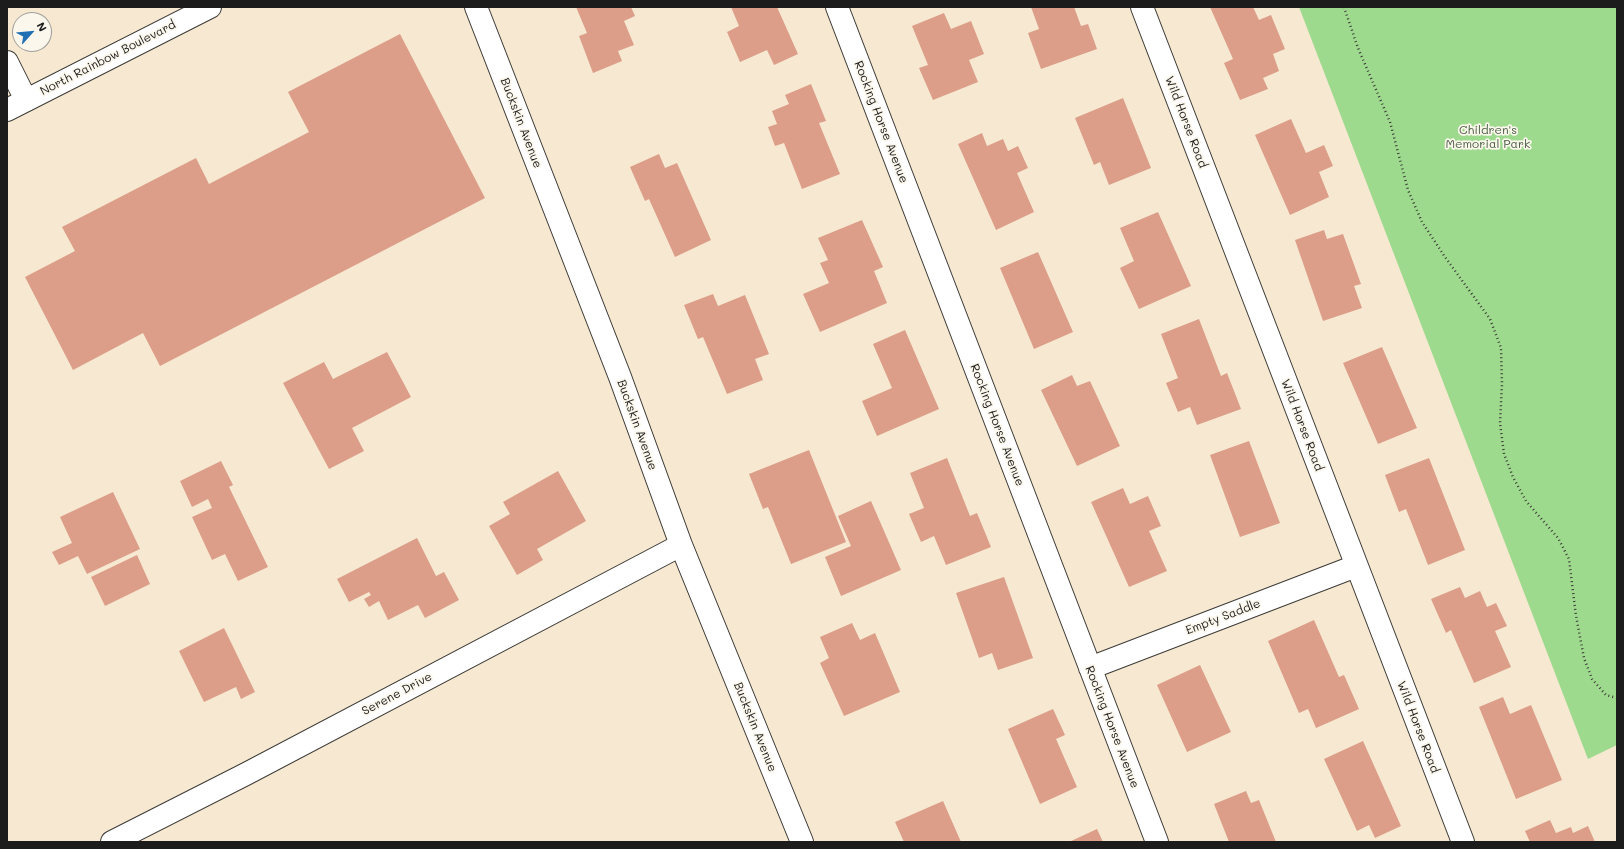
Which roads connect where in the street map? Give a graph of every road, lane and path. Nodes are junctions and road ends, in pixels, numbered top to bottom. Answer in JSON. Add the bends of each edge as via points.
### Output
{"nodes":[{"id":1,"x":210,"y":7,"type":"edge"},
{"id":2,"x":476,"y":7,"type":"edge"},
{"id":3,"x":838,"y":7,"type":"edge"},
{"id":4,"x":1142,"y":7,"type":"edge"},
{"id":5,"x":1344,"y":7,"type":"edge"},
{"id":6,"x":7,"y":62,"type":"edge"},
{"id":7,"x":26,"y":100,"type":"junction"},
{"id":8,"x":7,"y":110,"type":"edge"},
{"id":9,"x":681,"y":544,"type":"junction"},
{"id":10,"x":1356,"y":566,"type":"junction"},
{"id":11,"x":1090,"y":668,"type":"junction"},
{"id":12,"x":1617,"y":698,"type":"edge"},
{"id":13,"x":112,"y":842,"type":"edge"},
{"id":14,"x":802,"y":842,"type":"edge"},
{"id":15,"x":1157,"y":842,"type":"edge"},
{"id":16,"x":1463,"y":842,"type":"edge"}],
"edges":[{"from":1,"to":7,"type":"street","name":"North Rainbow Boulevard"},
{"from":2,"to":9,"type":"street","name":"Buckskin Avenue","via":[[617,370]]},
{"from":3,"to":11,"type":"street","name":"Rocking Horse Avenue"},
{"from":4,"to":10,"type":"street","name":"Wild Horse Road"},
{"from":5,"to":12,"type":"path","via":[[1358,48],[1390,122],[1408,190],[1422,222],[1444,257],[1490,319],[1501,348],[1500,423],[1504,454],[1526,501],[1558,538],[1569,559],[1584,658],[1592,679],[1606,695]]},
{"from":6,"to":7,"type":"street"},
{"from":7,"to":8,"type":"street","name":"North Rainbow Boulevard"},
{"from":9,"to":13,"type":"street","name":"Serene Drive"},
{"from":9,"to":14,"type":"street","name":"Buckskin Avenue"},
{"from":10,"to":11,"type":"street","name":"Empty Saddle"},
{"from":10,"to":16,"type":"street","name":"Wild Horse Road"},
{"from":11,"to":15,"type":"street","name":"Rocking Horse Avenue"}]}
